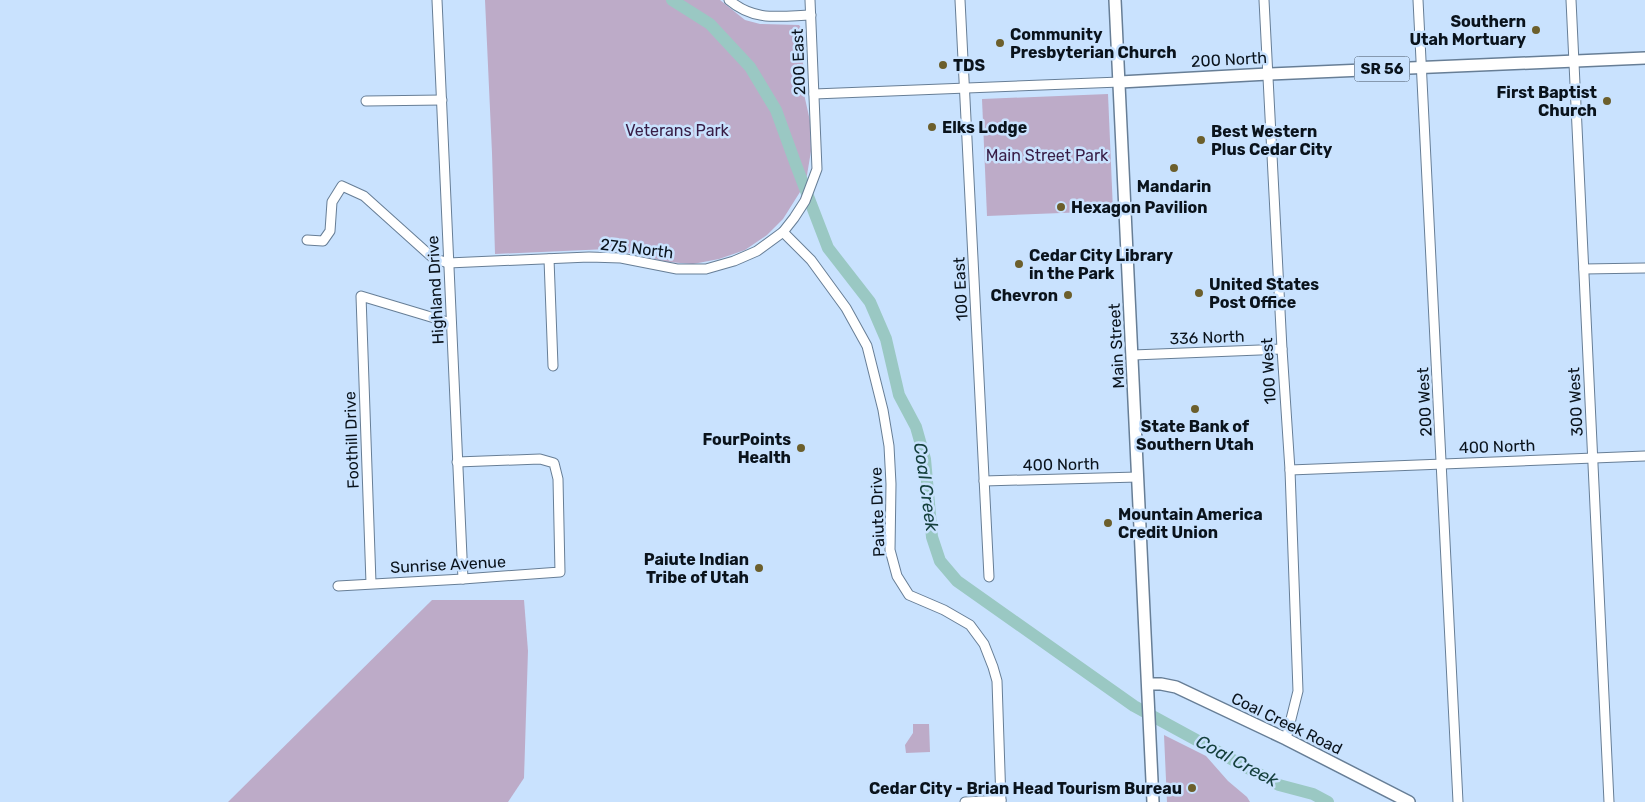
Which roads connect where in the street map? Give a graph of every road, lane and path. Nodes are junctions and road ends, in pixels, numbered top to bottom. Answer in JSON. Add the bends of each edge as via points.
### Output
{"nodes":[{"id":1,"x":436,"y":0,"type":"edge"},
{"id":2,"x":730,"y":0,"type":"edge"},
{"id":3,"x":810,"y":0,"type":"edge"},
{"id":4,"x":960,"y":0,"type":"edge"},
{"id":5,"x":1115,"y":0,"type":"edge"},
{"id":6,"x":1264,"y":0,"type":"edge"},
{"id":7,"x":1418,"y":0,"type":"edge"},
{"id":8,"x":1571,"y":0,"type":"edge"},
{"id":9,"x":812,"y":15,"type":"junction"},
{"id":10,"x":1645,"y":58,"type":"edge"},
{"id":11,"x":1574,"y":61,"type":"junction"},
{"id":12,"x":1421,"y":68,"type":"junction"},
{"id":13,"x":1268,"y":74,"type":"junction"},
{"id":14,"x":1120,"y":82,"type":"junction"},
{"id":15,"x":964,"y":88,"type":"junction"},
{"id":16,"x":814,"y":94,"type":"junction"},
{"id":17,"x":442,"y":100,"type":"junction"},
{"id":18,"x":366,"y":101,"type":"dead end"},
{"id":19,"x":817,"y":169,"type":"joint"},
{"id":20,"x":783,"y":232,"type":"junction"},
{"id":21,"x":307,"y":240,"type":"dead end"},
{"id":22,"x":548,"y":259,"type":"junction"},
{"id":23,"x":448,"y":263,"type":"junction"},
{"id":24,"x":1645,"y":268,"type":"edge"},
{"id":25,"x":1584,"y":270,"type":"junction"},
{"id":26,"x":451,"y":324,"type":"junction"},
{"id":27,"x":1282,"y":349,"type":"junction"},
{"id":28,"x":1133,"y":355,"type":"junction"},
{"id":29,"x":553,"y":366,"type":"dead end"},
{"id":30,"x":1645,"y":456,"type":"edge"},
{"id":31,"x":1593,"y":458,"type":"junction"},
{"id":32,"x":458,"y":462,"type":"junction"},
{"id":33,"x":1442,"y":464,"type":"junction"},
{"id":34,"x":1290,"y":470,"type":"junction"},
{"id":35,"x":1138,"y":477,"type":"junction"},
{"id":36,"x":984,"y":481,"type":"junction"},
{"id":37,"x":989,"y":577,"type":"dead end"},
{"id":38,"x":462,"y":579,"type":"junction"},
{"id":39,"x":371,"y":583,"type":"junction"},
{"id":40,"x":338,"y":586,"type":"dead end"},
{"id":41,"x":1148,"y":684,"type":"junction"},
{"id":42,"x":1286,"y":740,"type":"junction"},
{"id":43,"x":1001,"y":801,"type":"edge"},
{"id":44,"x":965,"y":802,"type":"edge"},
{"id":45,"x":1153,"y":802,"type":"edge"},
{"id":46,"x":1409,"y":802,"type":"edge"},
{"id":47,"x":1458,"y":802,"type":"edge"},
{"id":48,"x":1609,"y":802,"type":"edge"}],
"edges":[{"from":1,"to":17,"type":"street","name":"Highland Drive"},
{"from":2,"to":9,"type":"street","via":[[739,8],[760,16]]},
{"from":3,"to":9,"type":"street","name":"200 East"},
{"from":4,"to":15,"type":"street","name":"100 East"},
{"from":5,"to":14,"type":"main road","name":"Main Street"},
{"from":6,"to":13,"type":"street","name":"100 West"},
{"from":7,"to":12,"type":"street","name":"200 West"},
{"from":8,"to":11,"type":"street","name":"300 West"},
{"from":9,"to":16,"type":"street","name":"200 East"},
{"from":10,"to":11,"type":"main road","name":"200 North","number":"SR 56"},
{"from":11,"to":12,"type":"main road","name":"200 North","number":"SR 56"},
{"from":11,"to":25,"type":"street","name":"300 West"},
{"from":12,"to":13,"type":"main road","name":"200 North","number":"SR 56"},
{"from":12,"to":33,"type":"street","name":"200 West"},
{"from":13,"to":14,"type":"main road","name":"200 North","number":"SR 56"},
{"from":13,"to":27,"type":"street","name":"100 West"},
{"from":14,"to":15,"type":"street","name":"200 North"},
{"from":14,"to":28,"type":"main road","name":"Main Street"},
{"from":15,"to":16,"type":"street","name":"200 North"},
{"from":15,"to":36,"type":"street","name":"100 East"},
{"from":16,"to":19,"type":"street","name":"200 East"},
{"from":17,"to":18,"type":"street"},
{"from":17,"to":23,"type":"street","name":"Highland Drive"},
{"from":19,"to":20,"type":"street","name":"275 North","via":[[805,201]]},
{"from":20,"to":22,"type":"street","name":"275 North","via":[[757,251],[706,269],[677,269],[621,258]]},
{"from":20,"to":43,"type":"street","name":"Paiute Drive","via":[[811,260],[846,308],[867,346],[889,446],[890,550],[896,576],[909,595],[970,625],[984,644],[994,667]]},
{"from":21,"to":23,"type":"street","via":[[323,241],[330,231],[332,202],[342,186],[364,196],[433,258]]},
{"from":22,"to":23,"type":"street","name":"275 North"},
{"from":22,"to":29,"type":"street"},
{"from":23,"to":26,"type":"street","name":"Highland Drive"},
{"from":24,"to":25,"type":"street"},
{"from":25,"to":31,"type":"street","name":"300 West"},
{"from":26,"to":32,"type":"street","name":"Highland Drive"},
{"from":26,"to":39,"type":"street","name":"Foothill Drive","via":[[361,296]]},
{"from":27,"to":28,"type":"street","name":"336 North"},
{"from":27,"to":34,"type":"street","name":"100 West"},
{"from":28,"to":35,"type":"main road","name":"Main Street"},
{"from":30,"to":31,"type":"street","name":"400 North"},
{"from":31,"to":33,"type":"street","name":"400 North"},
{"from":31,"to":48,"type":"street","name":"300 West"},
{"from":32,"to":38,"type":"street","name":"Highland Drive"},
{"from":32,"to":38,"type":"street","name":"Sunrise Avenue","via":[[540,459],[554,464],[558,479],[560,572]]},
{"from":33,"to":34,"type":"street","name":"400 North"},
{"from":33,"to":47,"type":"street","name":"200 West"},
{"from":34,"to":42,"type":"street","name":"100 West","via":[[1298,691]]},
{"from":35,"to":36,"type":"street","name":"400 North"},
{"from":35,"to":41,"type":"main road","name":"Main Street"},
{"from":36,"to":37,"type":"street","name":"100 East"},
{"from":38,"to":39,"type":"street","name":"Sunrise Avenue"},
{"from":39,"to":40,"type":"street","name":"Sunrise Avenue"},
{"from":41,"to":42,"type":"main road","name":"Coal Creek Road","via":[[1176,687]]},
{"from":41,"to":45,"type":"main road","name":"Main Street"},
{"from":42,"to":46,"type":"main road","name":"Coal Creek Road"},
{"from":43,"to":44,"type":"street"}]}
